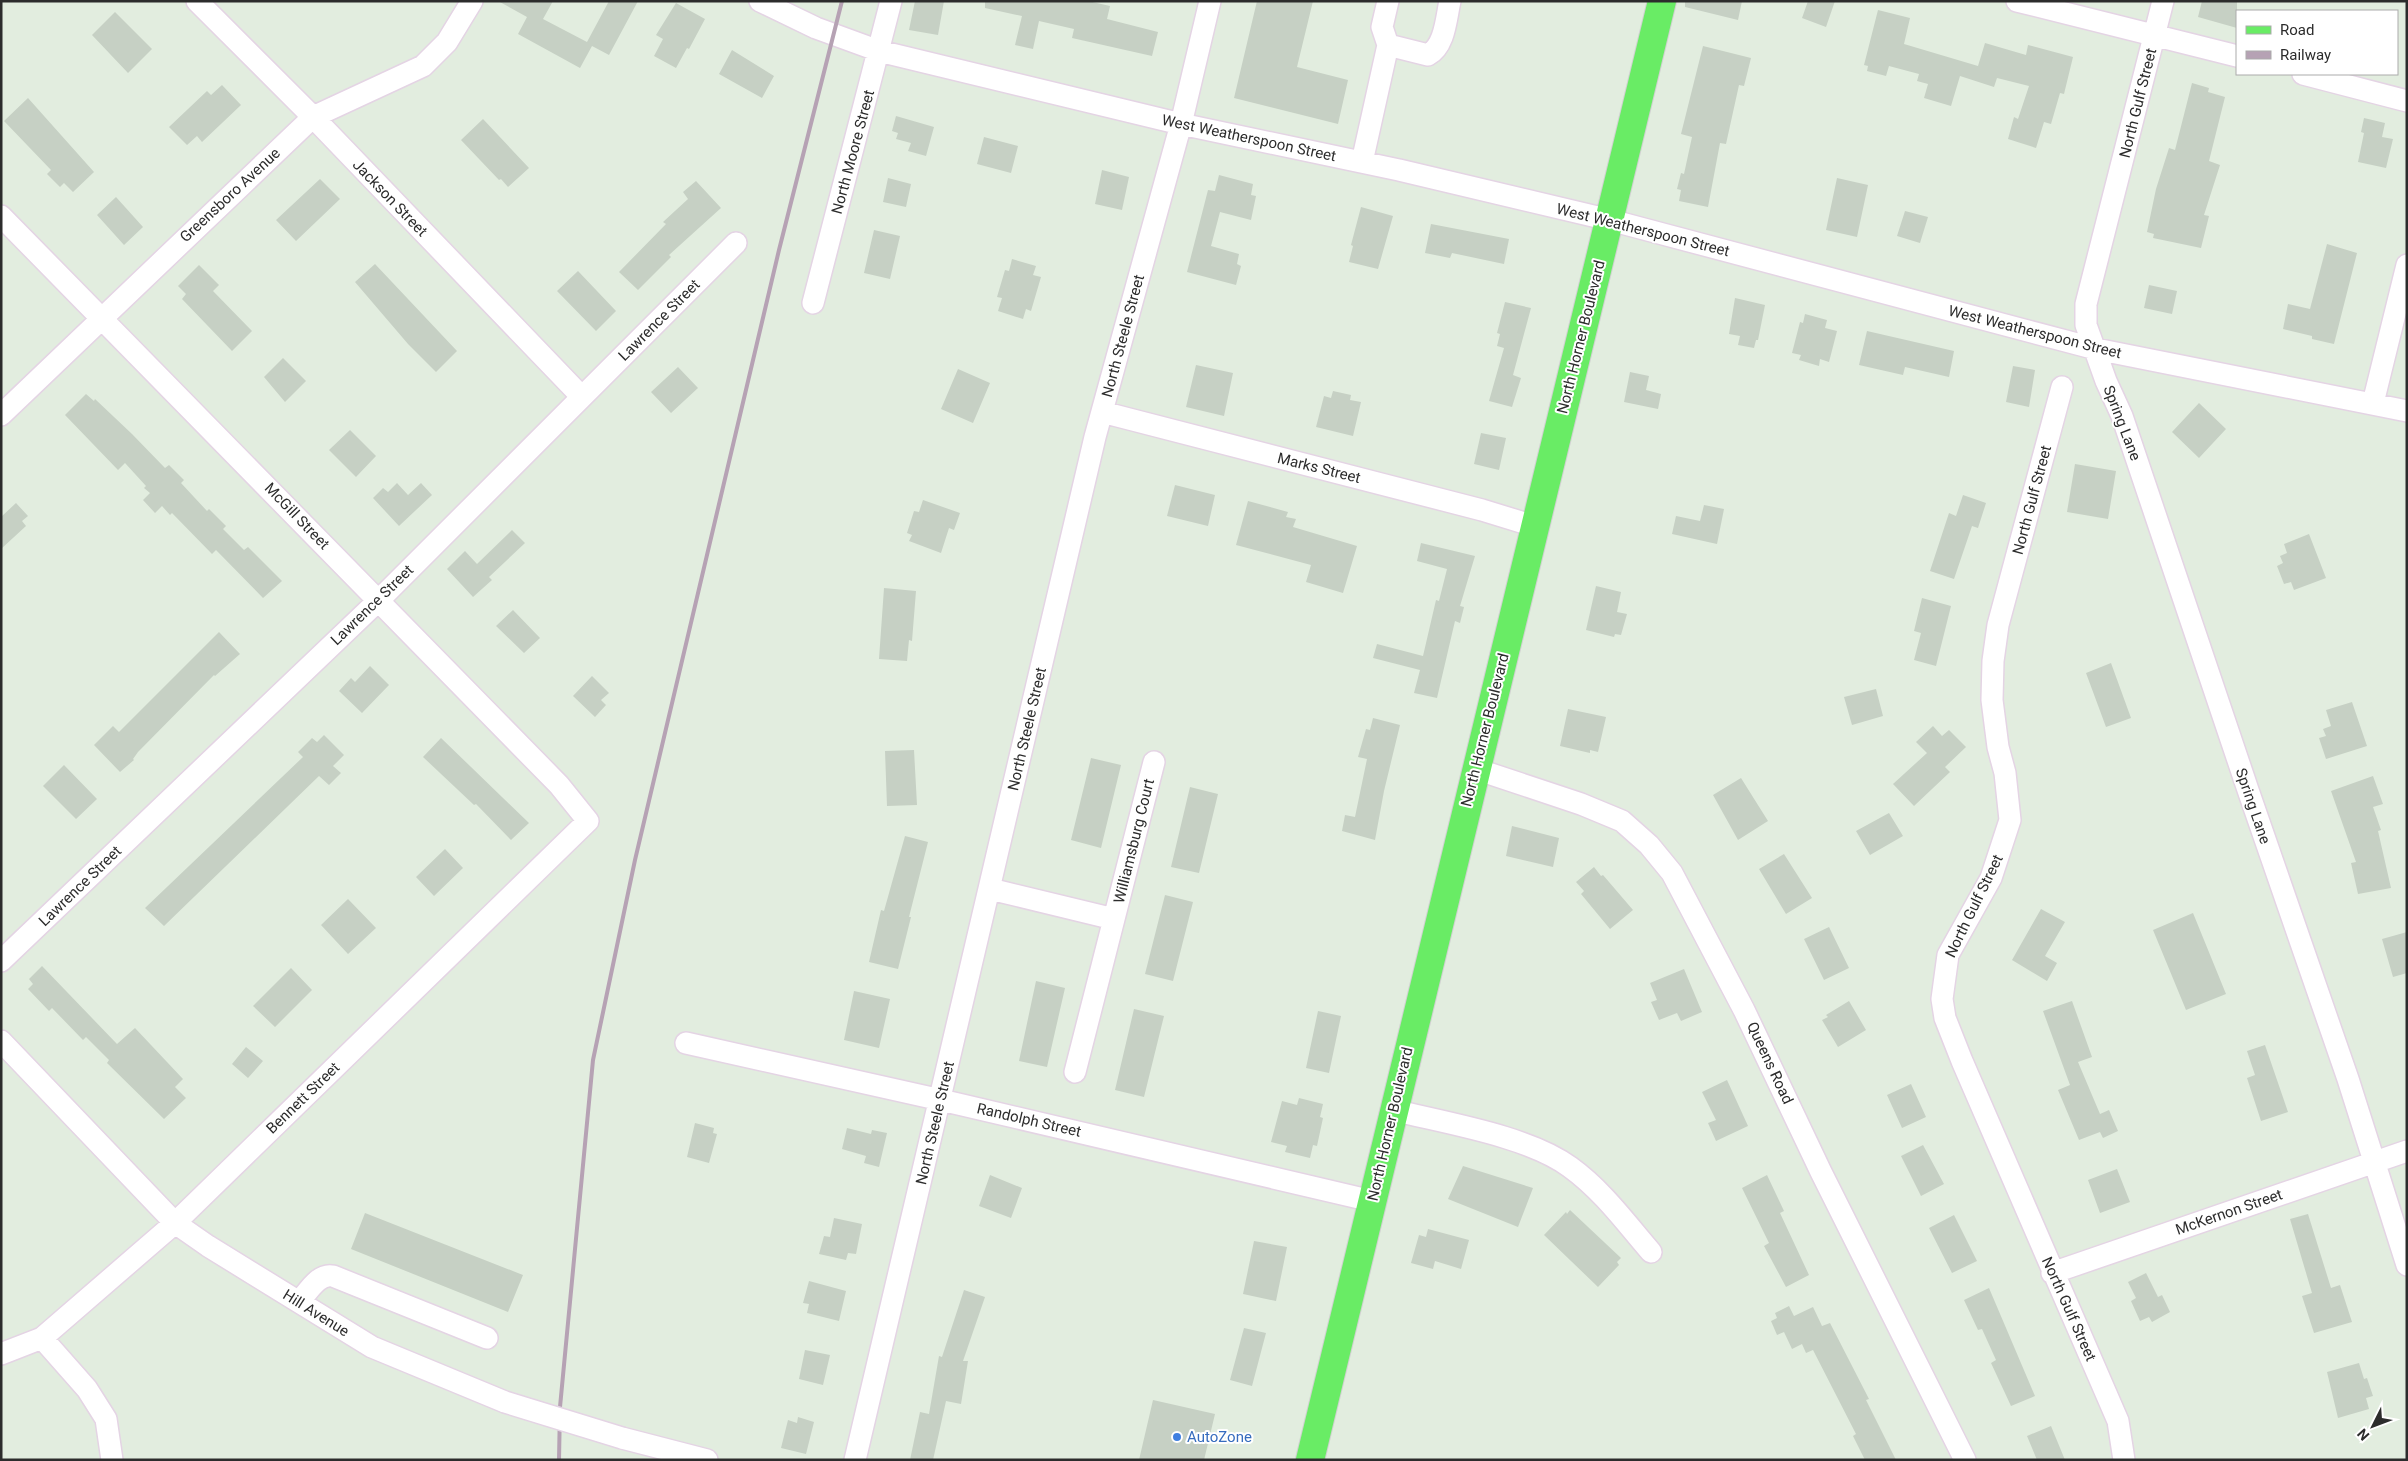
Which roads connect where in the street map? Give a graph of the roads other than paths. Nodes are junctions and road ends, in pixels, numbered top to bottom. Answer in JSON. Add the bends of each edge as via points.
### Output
{"nodes":[{"id":1,"x":197,"y":1,"type":"edge"},
{"id":2,"x":472,"y":1,"type":"edge"},
{"id":3,"x":760,"y":1,"type":"edge"},
{"id":4,"x":891,"y":1,"type":"edge"},
{"id":5,"x":1210,"y":1,"type":"edge"},
{"id":6,"x":1388,"y":1,"type":"edge"},
{"id":7,"x":1450,"y":1,"type":"edge"},
{"id":8,"x":1662,"y":1,"type":"edge"},
{"id":9,"x":2018,"y":1,"type":"edge"},
{"id":10,"x":2163,"y":1,"type":"edge"},
{"id":11,"x":2156,"y":35,"type":"junction"},
{"id":12,"x":1388,"y":45,"type":"junction"},
{"id":13,"x":879,"y":51,"type":"junction"},
{"id":14,"x":2236,"y":56,"type":"edge"},
{"id":15,"x":2307,"y":75,"type":"edge"},
{"id":16,"x":2407,"y":101,"type":"edge"},
{"id":17,"x":313,"y":117,"type":"junction"},
{"id":18,"x":1181,"y":124,"type":"junction"},
{"id":19,"x":1362,"y":162,"type":"junction"},
{"id":20,"x":1,"y":216,"type":"edge"},
{"id":21,"x":1610,"y":220,"type":"junction"},
{"id":22,"x":736,"y":243,"type":"dead end"},
{"id":23,"x":2407,"y":265,"type":"edge"},
{"id":24,"x":813,"y":303,"type":"dead end"},
{"id":25,"x":102,"y":317,"type":"junction"},
{"id":26,"x":2096,"y":349,"type":"junction"},
{"id":27,"x":2062,"y":388,"type":"dead end"},
{"id":28,"x":581,"y":396,"type":"junction"},
{"id":29,"x":2373,"y":403,"type":"junction"},
{"id":30,"x":2407,"y":411,"type":"edge"},
{"id":31,"x":1102,"y":412,"type":"junction"},
{"id":32,"x":1,"y":415,"type":"edge"},
{"id":33,"x":1534,"y":526,"type":"junction"},
{"id":34,"x":379,"y":600,"type":"junction"},
{"id":35,"x":1154,"y":762,"type":"dead end"},
{"id":36,"x":1476,"y":769,"type":"junction"},
{"id":37,"x":588,"y":822,"type":"joint"},
{"id":38,"x":990,"y":889,"type":"junction"},
{"id":39,"x":1114,"y":919,"type":"junction"},
{"id":40,"x":1,"y":961,"type":"edge"},
{"id":41,"x":1,"y":1041,"type":"edge"},
{"id":42,"x":686,"y":1043,"type":"dead end"},
{"id":43,"x":1075,"y":1072,"type":"dead end"},
{"id":44,"x":941,"y":1100,"type":"junction"},
{"id":45,"x":1393,"y":1110,"type":"junction"},
{"id":46,"x":2407,"y":1151,"type":"edge"},
{"id":47,"x":2376,"y":1161,"type":"junction"},
{"id":48,"x":1372,"y":1201,"type":"junction"},
{"id":49,"x":175,"y":1222,"type":"junction"},
{"id":50,"x":1651,"y":1252,"type":"dead end"},
{"id":51,"x":2407,"y":1266,"type":"edge"},
{"id":52,"x":2052,"y":1272,"type":"junction"},
{"id":53,"x":299,"y":1302,"type":"junction"},
{"id":54,"x":42,"y":1338,"type":"junction"},
{"id":55,"x":487,"y":1338,"type":"dead end"},
{"id":56,"x":1,"y":1354,"type":"edge"},
{"id":57,"x":112,"y":1460,"type":"edge"},
{"id":58,"x":706,"y":1460,"type":"edge"},
{"id":59,"x":856,"y":1460,"type":"edge"},
{"id":60,"x":1310,"y":1460,"type":"edge"},
{"id":61,"x":1965,"y":1460,"type":"edge"},
{"id":62,"x":2124,"y":1460,"type":"edge"}],
"edges":[{"from":1,"to":17,"type":"street","name":"Jackson Street"},
{"from":2,"to":17,"type":"street","name":"Greensboro Avenue","via":[[447,42],[422,66]]},
{"from":3,"to":13,"type":"street","name":"West Weatherspoon Street","via":[[816,28]]},
{"from":4,"to":13,"type":"street","name":"North Moore Street"},
{"from":5,"to":18,"type":"street","name":"North Steele Street"},
{"from":6,"to":12,"type":"street","via":[[1382,27]]},
{"from":7,"to":12,"type":"street","via":[[1436,51],[1428,55]]},
{"from":8,"to":21,"type":"main road","name":"North Horner Boulevard"},
{"from":9,"to":11,"type":"street"},
{"from":10,"to":11,"type":"street","name":"North Gulf Street"},
{"from":11,"to":14,"type":"street"},
{"from":11,"to":26,"type":"street","name":"North Gulf Street","via":[[2086,304],[2086,325]]},
{"from":12,"to":19,"type":"street"},
{"from":13,"to":18,"type":"street","name":"West Weatherspoon Street"},
{"from":13,"to":24,"type":"street","name":"North Moore Street"},
{"from":15,"to":16,"type":"street"},
{"from":17,"to":25,"type":"street","name":"Greensboro Avenue"},
{"from":17,"to":28,"type":"street","name":"Jackson Street"},
{"from":18,"to":19,"type":"street","name":"West Weatherspoon Street"},
{"from":18,"to":31,"type":"street","name":"North Steele Street"},
{"from":19,"to":21,"type":"street","name":"West Weatherspoon Street"},
{"from":20,"to":25,"type":"street","name":"McGill Street"},
{"from":21,"to":26,"type":"street","name":"West Weatherspoon Street"},
{"from":21,"to":33,"type":"main road","name":"North Horner Boulevard"},
{"from":22,"to":28,"type":"street","name":"Lawrence Street"},
{"from":23,"to":29,"type":"street"},
{"from":25,"to":32,"type":"street","name":"Greensboro Avenue"},
{"from":25,"to":34,"type":"street","name":"McGill Street"},
{"from":26,"to":29,"type":"street","name":"West Weatherspoon Street"},
{"from":26,"to":47,"type":"street","name":"Spring Lane","via":[[2125,425]]},
{"from":27,"to":52,"type":"street","name":"North Gulf Street","via":[[1998,625],[1993,661],[1992,700],[2010,820],[1991,878],[1948,954],[1942,999],[1945,1018],[1962,1061]]},
{"from":28,"to":34,"type":"street","name":"Lawrence Street"},
{"from":29,"to":30,"type":"street","name":"West Weatherspoon Street"},
{"from":31,"to":33,"type":"street","name":"Marks Street"},
{"from":31,"to":38,"type":"street","name":"North Steele Street"},
{"from":33,"to":36,"type":"main road","name":"North Horner Boulevard"},
{"from":34,"to":37,"type":"street","name":"McGill Street","via":[[559,786]]},
{"from":34,"to":40,"type":"street","name":"Lawrence Street"},
{"from":35,"to":39,"type":"street","name":"Williamsburg Court"},
{"from":36,"to":45,"type":"main road","name":"North Horner Boulevard"},
{"from":36,"to":61,"type":"street","name":"Queens Road","via":[[1622,821],[1649,845],[1672,873],[1744,1010]]},
{"from":37,"to":49,"type":"street","name":"Bennett Street"},
{"from":38,"to":39,"type":"street","name":"Williamsburg Court"},
{"from":38,"to":44,"type":"street","name":"North Steele Street"},
{"from":39,"to":43,"type":"street","name":"Williamsburg Court"},
{"from":41,"to":49,"type":"street","name":"Hill Avenue"},
{"from":42,"to":44,"type":"street","name":"Randolph Street"},
{"from":44,"to":48,"type":"street","name":"Randolph Street"},
{"from":44,"to":59,"type":"street","name":"North Steele Street"},
{"from":45,"to":48,"type":"main road","name":"North Horner Boulevard"},
{"from":45,"to":50,"type":"street","via":[[1517,1142],[1553,1157],[1596,1189]]},
{"from":46,"to":47,"type":"street","name":"McKernon Street"},
{"from":47,"to":51,"type":"street","name":"Spring Lane"},
{"from":47,"to":52,"type":"street","name":"McKernon Street"},
{"from":48,"to":60,"type":"main road","name":"North Horner Boulevard"},
{"from":49,"to":53,"type":"street","name":"Hill Avenue"},
{"from":49,"to":54,"type":"street","name":"Bennett Street"},
{"from":52,"to":62,"type":"street","name":"North Gulf Street","via":[[2118,1421]]},
{"from":53,"to":55,"type":"street","via":[[319,1280],[329,1275]]},
{"from":53,"to":58,"type":"street","name":"Hill Avenue","bridge":true,"via":[[372,1347],[505,1402]]},
{"from":54,"to":56,"type":"street","name":"Bennett Street"},
{"from":54,"to":57,"type":"street","via":[[88,1388],[106,1419]]}]}
